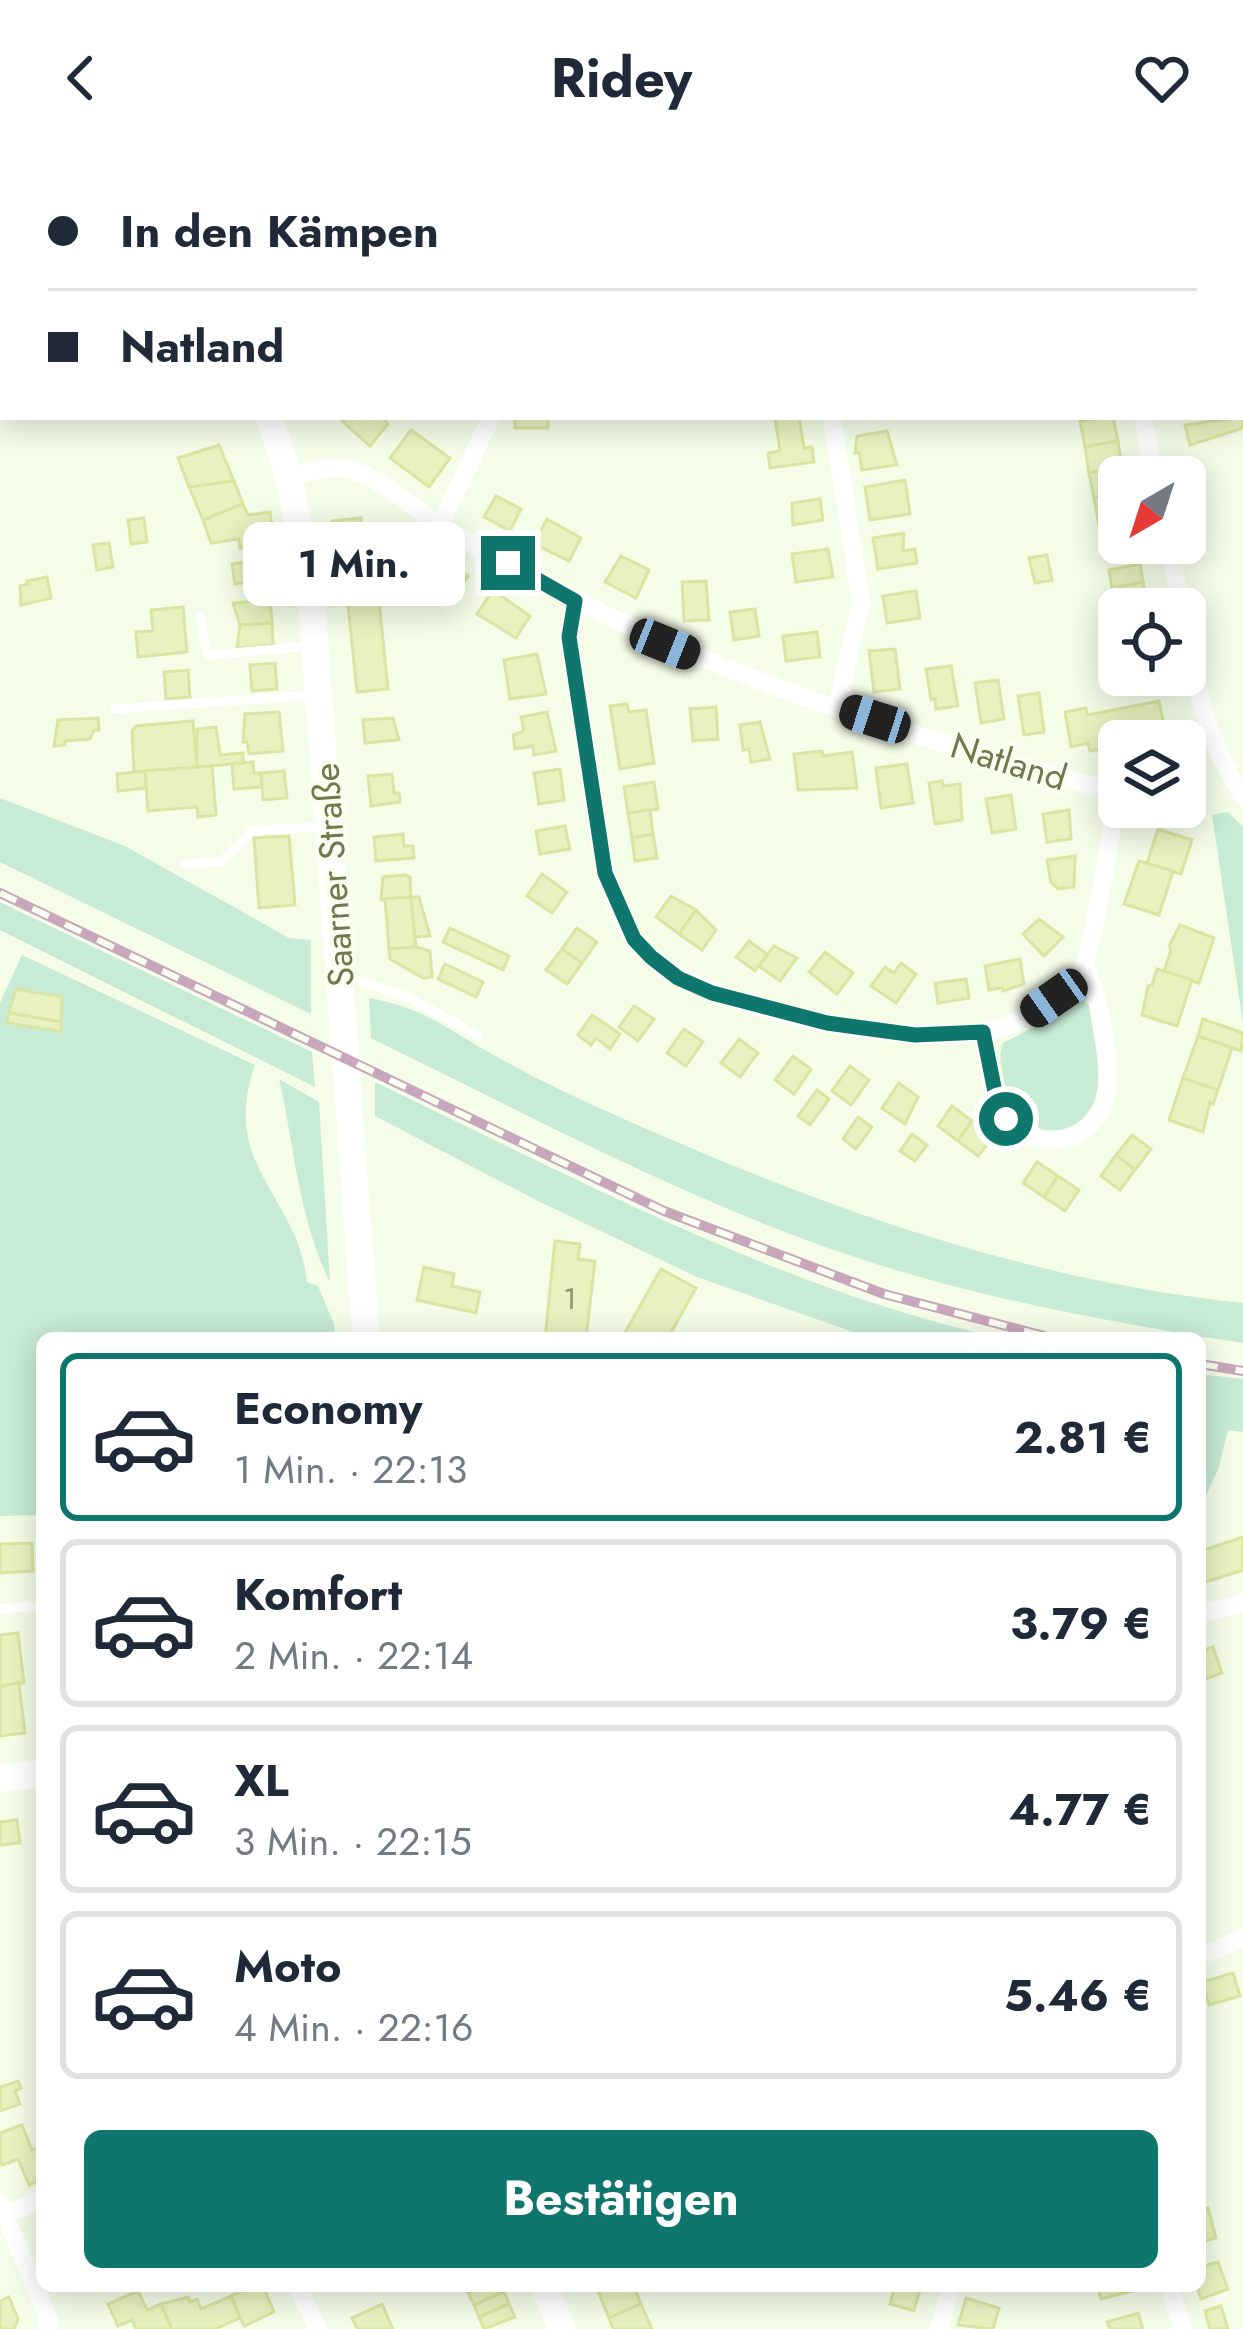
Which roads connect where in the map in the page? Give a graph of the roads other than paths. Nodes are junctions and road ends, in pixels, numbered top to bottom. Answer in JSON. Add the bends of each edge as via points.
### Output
{"nodes":[{"id":1,"x":270,"y":420,"type":"edge"},
{"id":2,"x":490,"y":420,"type":"edge"},
{"id":3,"x":832,"y":420,"type":"edge"},
{"id":4,"x":1144,"y":420,"type":"edge"},
{"id":5,"x":1150,"y":456,"type":"edge"},
{"id":6,"x":289,"y":477,"type":"junction"},
{"id":7,"x":440,"y":526,"type":"junction"},
{"id":8,"x":575,"y":601,"type":"junction"},
{"id":9,"x":200,"y":616,"type":"dead end"},
{"id":10,"x":315,"y":646,"type":"junction"},
{"id":11,"x":319,"y":695,"type":"junction"},
{"id":12,"x":1198,"y":696,"type":"edge"},
{"id":13,"x":837,"y":707,"type":"junction"},
{"id":14,"x":115,"y":709,"type":"dead end"},
{"id":15,"x":1098,"y":787,"type":"edge"},
{"id":16,"x":1243,"y":797,"type":"edge"},
{"id":17,"x":329,"y":827,"type":"junction"},
{"id":18,"x":1111,"y":828,"type":"edge"},
{"id":19,"x":184,"y":864,"type":"dead end"},
{"id":20,"x":1085,"y":966,"type":"junction"},
{"id":21,"x":341,"y":980,"type":"junction"},
{"id":22,"x":983,"y":1032,"type":"junction"},
{"id":23,"x":478,"y":1036,"type":"dead end"},
{"id":24,"x":366,"y":1332,"type":"edge"},
{"id":25,"x":1243,"y":1603,"type":"edge"},
{"id":26,"x":36,"y":1606,"type":"edge"},
{"id":27,"x":0,"y":1609,"type":"edge"},
{"id":28,"x":1206,"y":1612,"type":"edge"},
{"id":29,"x":36,"y":1775,"type":"edge"},
{"id":30,"x":0,"y":1778,"type":"edge"},
{"id":31,"x":1243,"y":1938,"type":"edge"},
{"id":32,"x":1206,"y":1953,"type":"edge"},
{"id":33,"x":36,"y":2201,"type":"edge"},
{"id":34,"x":3,"y":2209,"type":"edge"},
{"id":35,"x":36,"y":2288,"type":"edge"},
{"id":36,"x":38,"y":2292,"type":"edge"},
{"id":37,"x":300,"y":2292,"type":"edge"},
{"id":38,"x":547,"y":2292,"type":"edge"},
{"id":39,"x":949,"y":2292,"type":"edge"},
{"id":40,"x":1171,"y":2292,"type":"edge"},
{"id":41,"x":47,"y":2329,"type":"edge"},
{"id":42,"x":317,"y":2329,"type":"edge"},
{"id":43,"x":562,"y":2329,"type":"edge"},
{"id":44,"x":939,"y":2329,"type":"edge"},
{"id":45,"x":1183,"y":2329,"type":"edge"}],
"edges":[{"from":1,"to":6,"type":"main road","name":"Saarner Straße"},
{"from":2,"to":7,"type":"street"},
{"from":3,"to":13,"type":"street","via":[[861,602]]},
{"from":4,"to":5,"type":"street"},
{"from":6,"to":7,"type":"street","name":"Natland","via":[[349,469]]},
{"from":6,"to":10,"type":"main road","name":"Saarner Straße"},
{"from":7,"to":8,"type":"street","name":"Natland"},
{"from":8,"to":13,"type":"street","name":"Natland","via":[[704,660]]},
{"from":8,"to":22,"type":"street","via":[[569,637],[605,873],[634,939],[651,957],[712,993],[827,1023],[915,1035]]},
{"from":9,"to":10,"type":"lane","via":[[207,654]]},
{"from":10,"to":11,"type":"main road","name":"Saarner Straße"},
{"from":11,"to":14,"type":"lane"},
{"from":11,"to":17,"type":"main road","name":"Saarner Straße"},
{"from":12,"to":16,"type":"street"},
{"from":13,"to":15,"type":"street","name":"Natland"},
{"from":17,"to":19,"type":"lane","via":[[253,830],[221,862]]},
{"from":17,"to":21,"type":"main road","name":"Saarner Straße"},
{"from":18,"to":20,"type":"street"},
{"from":20,"to":22,"type":"street","via":[[1022,1020]]},
{"from":20,"to":22,"type":"street","via":[[1098,997],[1108,1087],[1086,1131],[1042,1141],[1006,1119]]},
{"from":21,"to":23,"type":"lane","via":[[352,976],[410,998]]},
{"from":21,"to":24,"type":"main road","name":"Saarner Straße"},
{"from":25,"to":28,"type":"street"},
{"from":26,"to":27,"type":"lane"},
{"from":29,"to":30,"type":"main road"},
{"from":31,"to":32,"type":"street"},
{"from":33,"to":34,"type":"street"},
{"from":34,"to":35,"type":"street"},
{"from":36,"to":41,"type":"street"},
{"from":37,"to":42,"type":"street"},
{"from":38,"to":43,"type":"main road"},
{"from":39,"to":44,"type":"street"},
{"from":40,"to":45,"type":"street"}]}
